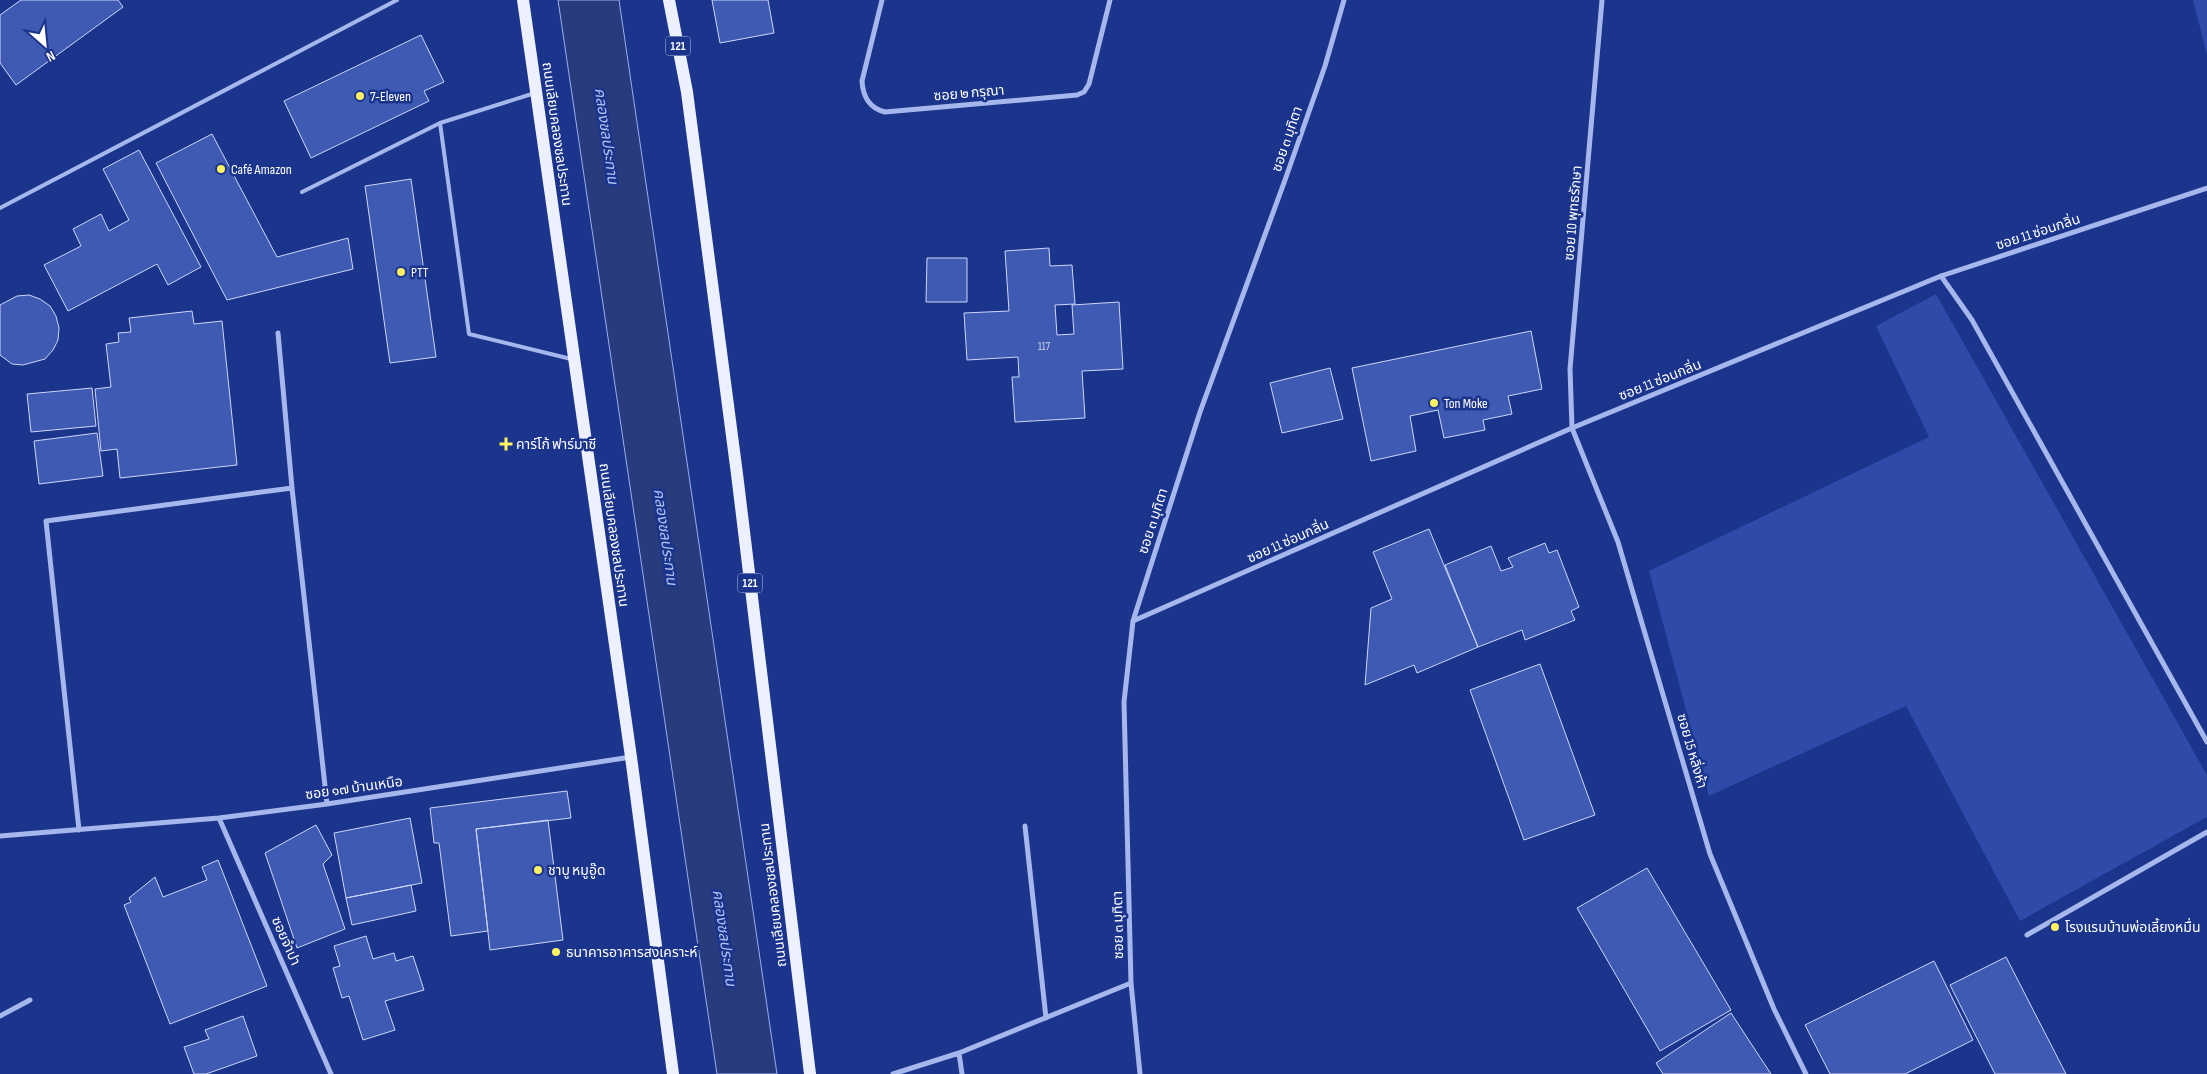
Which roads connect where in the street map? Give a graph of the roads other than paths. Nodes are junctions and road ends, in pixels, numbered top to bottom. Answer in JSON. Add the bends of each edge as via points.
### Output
{"nodes":[{"id":1,"x":397,"y":0,"type":"edge"},
{"id":2,"x":523,"y":0,"type":"edge"},
{"id":3,"x":669,"y":0,"type":"edge"},
{"id":4,"x":882,"y":0,"type":"edge"},
{"id":5,"x":1110,"y":0,"type":"edge"},
{"id":6,"x":1344,"y":0,"type":"edge"},
{"id":7,"x":1602,"y":0,"type":"edge"},
{"id":8,"x":536,"y":92,"type":"junction"},
{"id":9,"x":440,"y":122,"type":"junction"},
{"id":10,"x":2207,"y":188,"type":"edge"},
{"id":11,"x":302,"y":192,"type":"dead end"},
{"id":12,"x":0,"y":208,"type":"edge"},
{"id":13,"x":1941,"y":276,"type":"junction"},
{"id":14,"x":278,"y":333,"type":"dead end"},
{"id":15,"x":574,"y":359,"type":"junction"},
{"id":16,"x":1572,"y":428,"type":"junction"},
{"id":17,"x":292,"y":488,"type":"junction"},
{"id":18,"x":1133,"y":621,"type":"junction"},
{"id":19,"x":2207,"y":742,"type":"edge"},
{"id":20,"x":632,"y":757,"type":"junction"},
{"id":21,"x":327,"y":804,"type":"junction"},
{"id":22,"x":219,"y":818,"type":"junction"},
{"id":23,"x":1025,"y":826,"type":"dead end"},
{"id":24,"x":79,"y":830,"type":"junction"},
{"id":25,"x":2207,"y":832,"type":"edge"},
{"id":26,"x":0,"y":836,"type":"edge"},
{"id":27,"x":2028,"y":935,"type":"dead end"},
{"id":28,"x":1131,"y":983,"type":"junction"},
{"id":29,"x":30,"y":1000,"type":"dead end"},
{"id":30,"x":0,"y":1016,"type":"edge"},
{"id":31,"x":1046,"y":1018,"type":"junction"},
{"id":32,"x":959,"y":1053,"type":"junction"},
{"id":33,"x":331,"y":1074,"type":"edge"},
{"id":34,"x":673,"y":1074,"type":"edge"},
{"id":35,"x":810,"y":1074,"type":"edge"},
{"id":36,"x":893,"y":1074,"type":"edge"},
{"id":37,"x":962,"y":1074,"type":"edge"},
{"id":38,"x":1140,"y":1074,"type":"edge"},
{"id":39,"x":1806,"y":1074,"type":"edge"}],
"edges":[{"from":1,"to":12,"type":"lane"},
{"from":2,"to":8,"type":"main road","name":"ถนนเลียบคลองชลประทาน"},
{"from":3,"to":35,"type":"main road","name":"ถนนเลียบคลองชลประทาน","number":"121","via":[[691,121]]},
{"from":4,"to":5,"type":"street","name":"ซอย ๒ กรุณา","via":[[862,81],[862,93],[875,109],[885,112],[1084,92],[1089,84]]},
{"from":6,"to":18,"type":"street","name":"ซอย ๓ มุทิตา","via":[[1291,162],[1200,412]]},
{"from":7,"to":16,"type":"street","name":"ซอย 10 พุทธรักษา","via":[[1570,369]]},
{"from":8,"to":9,"type":"lane"},
{"from":8,"to":15,"type":"main road","name":"ถนนเลียบคลองชลประทาน"},
{"from":9,"to":11,"type":"lane"},
{"from":9,"to":15,"type":"lane","via":[[469,334]]},
{"from":10,"to":13,"type":"street","name":"ซอย 11 ซ่อนกลิ่น"},
{"from":13,"to":16,"type":"street","name":"ซอย 11 ซ่อนกลิ่น"},
{"from":13,"to":19,"type":"street","via":[[1972,320]]},
{"from":14,"to":17,"type":"street"},
{"from":15,"to":20,"type":"main road","name":"ถนนเลียบคลองชลประทาน"},
{"from":16,"to":18,"type":"street","name":"ซอย 11 ซ่อนกลิ่น"},
{"from":16,"to":39,"type":"street","name":"ซอย 15 หลิ่งห้า","via":[[1618,542],[1710,854],[1774,1009]]},
{"from":17,"to":21,"type":"street"},
{"from":17,"to":24,"type":"street","via":[[46,521]]},
{"from":18,"to":28,"type":"street","name":"ซอย ๓ มุทิตา","via":[[1124,702]]},
{"from":20,"to":21,"type":"street","name":"ซอย ๑๗ บ้านเหนือ"},
{"from":20,"to":34,"type":"main road","name":"ถนนเลียบคลองชลประทาน"},
{"from":21,"to":22,"type":"street","name":"ซอย ๑๗ บ้านเหนือ"},
{"from":22,"to":24,"type":"street","name":"ซอย ๑๗ บ้านเหนือ"},
{"from":22,"to":33,"type":"street","name":"ซอยจำปา"},
{"from":23,"to":31,"type":"street"},
{"from":24,"to":26,"type":"street","name":"ซอย ๑๗ บ้านเหนือ"},
{"from":25,"to":27,"type":"street"},
{"from":28,"to":31,"type":"street"},
{"from":28,"to":38,"type":"street","name":"ซอย ๓ มุทิตา"},
{"from":29,"to":30,"type":"street"},
{"from":31,"to":32,"type":"street"},
{"from":32,"to":36,"type":"street"},
{"from":32,"to":37,"type":"street"}]}
